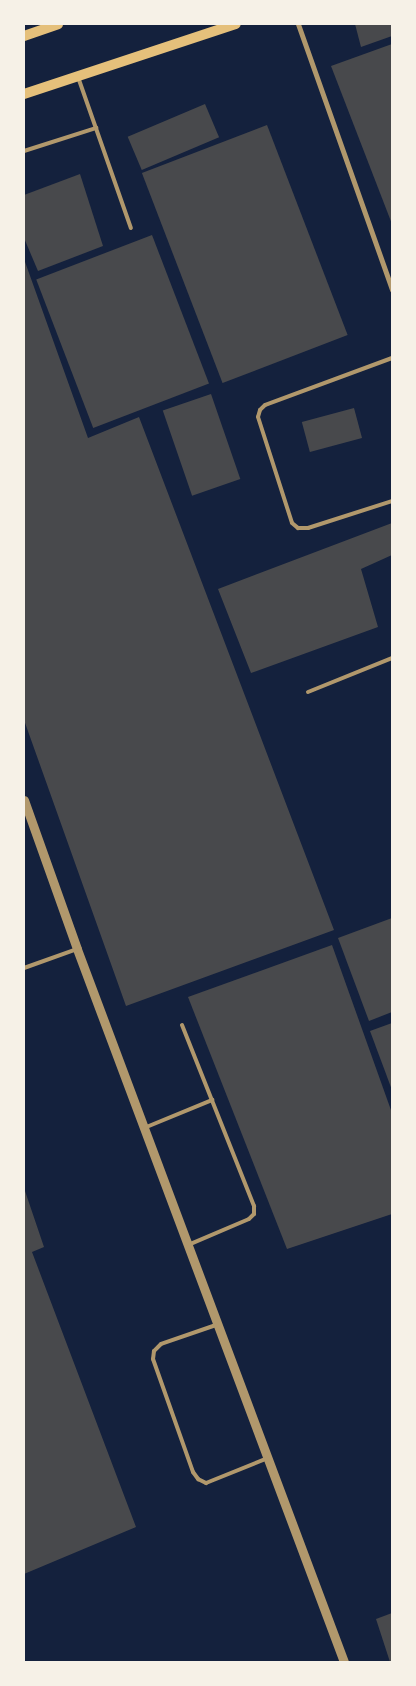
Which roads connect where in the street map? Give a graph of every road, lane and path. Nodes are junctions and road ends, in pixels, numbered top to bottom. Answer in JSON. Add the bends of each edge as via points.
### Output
{"nodes":[{"id":1,"x":58,"y":24,"type":"edge"},
{"id":2,"x":236,"y":24,"type":"edge"},
{"id":3,"x":298,"y":24,"type":"edge"},
{"id":4,"x":24,"y":36,"type":"edge"},
{"id":5,"x":78,"y":74,"type":"junction"},
{"id":6,"x":24,"y":94,"type":"edge"},
{"id":7,"x":96,"y":128,"type":"junction"},
{"id":8,"x":24,"y":151,"type":"edge"},
{"id":9,"x":131,"y":228,"type":"dead end"},
{"id":10,"x":392,"y":290,"type":"edge"},
{"id":11,"x":392,"y":358,"type":"edge"},
{"id":12,"x":392,"y":500,"type":"edge"},
{"id":13,"x":392,"y":658,"type":"edge"},
{"id":14,"x":308,"y":692,"type":"dead end"},
{"id":15,"x":24,"y":800,"type":"edge"},
{"id":16,"x":77,"y":949,"type":"junction"},
{"id":17,"x":24,"y":968,"type":"edge"},
{"id":18,"x":182,"y":1025,"type":"dead end"},
{"id":19,"x":212,"y":1100,"type":"junction"},
{"id":20,"x":144,"y":1128,"type":"junction"},
{"id":21,"x":188,"y":1245,"type":"junction"},
{"id":22,"x":218,"y":1325,"type":"junction"},
{"id":23,"x":268,"y":1458,"type":"junction"},
{"id":24,"x":344,"y":1662,"type":"edge"}],
"edges":[{"from":1,"to":4,"type":"main road"},
{"from":2,"to":5,"type":"main road"},
{"from":3,"to":10,"type":"street"},
{"from":5,"to":6,"type":"main road"},
{"from":5,"to":7,"type":"lane"},
{"from":7,"to":8,"type":"lane"},
{"from":7,"to":9,"type":"lane"},
{"from":11,"to":12,"type":"lane","via":[[265,406],[258,417],[292,523],[298,528],[308,528]]},
{"from":13,"to":14,"type":"lane"},
{"from":15,"to":16,"type":"street"},
{"from":16,"to":17,"type":"lane"},
{"from":16,"to":20,"type":"street"},
{"from":18,"to":19,"type":"lane"},
{"from":19,"to":20,"type":"lane"},
{"from":19,"to":21,"type":"lane","via":[[254,1206],[254,1214]]},
{"from":20,"to":21,"type":"street"},
{"from":21,"to":22,"type":"street"},
{"from":22,"to":23,"type":"street"},
{"from":22,"to":23,"type":"lane","via":[[161,1344],[154,1351],[153,1359],[192,1472],[206,1483]]},
{"from":23,"to":24,"type":"street"}]}
